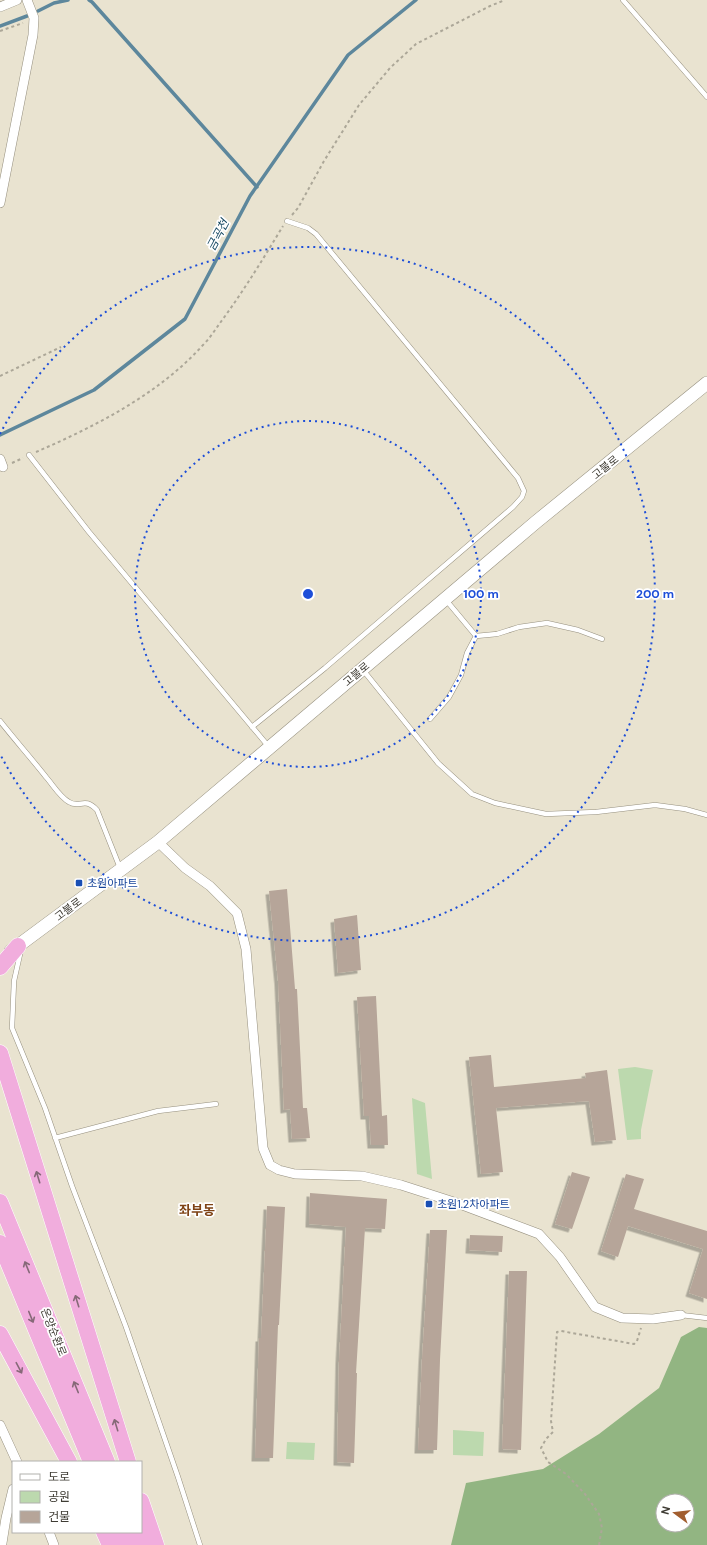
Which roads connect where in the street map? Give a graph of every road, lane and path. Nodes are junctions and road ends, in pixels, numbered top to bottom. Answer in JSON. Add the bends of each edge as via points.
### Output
{"nodes":[{"id":1,"x":16,"y":0,"type":"edge"},
{"id":2,"x":27,"y":0,"type":"edge"},
{"id":3,"x":505,"y":0,"type":"edge"},
{"id":4,"x":623,"y":0,"type":"edge"},
{"id":5,"x":0,"y":7,"type":"edge"},
{"id":6,"x":34,"y":18,"type":"junction"},
{"id":7,"x":0,"y":31,"type":"edge"},
{"id":8,"x":707,"y":97,"type":"edge"},
{"id":9,"x":0,"y":203,"type":"edge"},
{"id":10,"x":287,"y":221,"type":"junction"},
{"id":11,"x":61,"y":347,"type":"dead end"},
{"id":12,"x":0,"y":376,"type":"edge"},
{"id":13,"x":707,"y":383,"type":"edge"},
{"id":14,"x":29,"y":455,"type":"junction"},
{"id":15,"x":2,"y":463,"type":"edge"},
{"id":16,"x":445,"y":599,"type":"junction"},
{"id":17,"x":476,"y":636,"type":"junction"},
{"id":18,"x":602,"y":639,"type":"dead end"},
{"id":19,"x":362,"y":669,"type":"junction"},
{"id":20,"x":430,"y":719,"type":"dead end"},
{"id":21,"x":0,"y":721,"type":"edge"},
{"id":22,"x":252,"y":727,"type":"junction"},
{"id":23,"x":269,"y":747,"type":"junction"},
{"id":24,"x":707,"y":815,"type":"edge"},
{"id":25,"x":158,"y":842,"type":"junction"},
{"id":26,"x":120,"y":869,"type":"junction"},
{"id":27,"x":20,"y":944,"type":"junction"},
{"id":28,"x":0,"y":953,"type":"edge"},
{"id":29,"x":0,"y":959,"type":"edge"},
{"id":30,"x":0,"y":967,"type":"edge"},
{"id":31,"x":0,"y":1053,"type":"edge"},
{"id":32,"x":216,"y":1104,"type":"dead end"},
{"id":33,"x":55,"y":1138,"type":"junction"},
{"id":34,"x":0,"y":1202,"type":"edge"},
{"id":35,"x":0,"y":1243,"type":"edge"},
{"id":36,"x":681,"y":1315,"type":"joint"},
{"id":37,"x":707,"y":1318,"type":"edge"},
{"id":38,"x":644,"y":1319,"type":"junction"},
{"id":39,"x":0,"y":1334,"type":"edge"},
{"id":40,"x":0,"y":1425,"type":"edge"},
{"id":41,"x":17,"y":1461,"type":"edge"},
{"id":42,"x":68,"y":1461,"type":"edge"},
{"id":43,"x":91,"y":1461,"type":"edge"},
{"id":44,"x":107,"y":1461,"type":"edge"},
{"id":45,"x":128,"y":1461,"type":"edge"},
{"id":46,"x":12,"y":1493,"type":"edge"},
{"id":47,"x":142,"y":1504,"type":"edge"},
{"id":48,"x":48,"y":1533,"type":"edge"},
{"id":49,"x":104,"y":1533,"type":"edge"},
{"id":50,"x":120,"y":1533,"type":"edge"},
{"id":51,"x":136,"y":1533,"type":"edge"},
{"id":52,"x":2,"y":1543,"type":"dead end"},
{"id":53,"x":54,"y":1545,"type":"edge"},
{"id":54,"x":110,"y":1545,"type":"edge"},
{"id":55,"x":125,"y":1545,"type":"edge"},
{"id":56,"x":142,"y":1545,"type":"edge"},
{"id":57,"x":156,"y":1545,"type":"edge"},
{"id":58,"x":200,"y":1545,"type":"edge"},
{"id":59,"x":599,"y":1545,"type":"edge"}],
"edges":[{"from":1,"to":5,"type":"street"},
{"from":2,"to":6,"type":"street"},
{"from":3,"to":10,"type":"path","via":[[416,44],[390,68],[359,105],[298,208]]},
{"from":4,"to":8,"type":"lane"},
{"from":6,"to":7,"type":"path"},
{"from":6,"to":9,"type":"street","via":[[33,35]]},
{"from":10,"to":14,"type":"path","via":[[236,302],[204,344],[175,372],[135,402],[64,440]]},
{"from":10,"to":22,"type":"lane","via":[[308,228],[316,234],[518,478],[524,490],[522,497],[513,507]]},
{"from":11,"to":12,"type":"path"},
{"from":13,"to":16,"type":"main road","name":"고불로"},
{"from":14,"to":15,"type":"path"},
{"from":14,"to":22,"type":"lane","via":[[89,532]]},
{"from":16,"to":17,"type":"lane"},
{"from":16,"to":19,"type":"main road","name":"고불로"},
{"from":17,"to":18,"type":"lane","via":[[547,623]]},
{"from":17,"to":20,"type":"lane","via":[[467,653],[461,675],[449,697]]},
{"from":19,"to":23,"type":"main road","name":"고불로"},
{"from":19,"to":24,"type":"lane","via":[[438,762],[472,794],[495,803],[546,814],[596,812],[655,805]]},
{"from":21,"to":26,"type":"lane","via":[[69,803],[92,804],[97,810]]},
{"from":22,"to":23,"type":"lane"},
{"from":23,"to":25,"type":"main road","name":"고불로"},
{"from":25,"to":26,"type":"main road","name":"고불로"},
{"from":25,"to":38,"type":"street","via":[[185,868],[210,886],[237,913],[246,949],[263,1148],[270,1165],[295,1174],[362,1176],[401,1185],[539,1234],[560,1256],[595,1307],[622,1318]]},
{"from":26,"to":27,"type":"main road","name":"고불로"},
{"from":27,"to":28,"type":"highway"},
{"from":27,"to":29,"type":"main road","name":"고불로"},
{"from":27,"to":30,"type":"highway"},
{"from":27,"to":33,"type":"lane","via":[[14,981],[12,1028]]},
{"from":45,"to":31,"type":"highway","one_way":true},
{"from":32,"to":33,"type":"lane","via":[[158,1111]]},
{"from":33,"to":58,"type":"lane","via":[[126,1328]]},
{"from":44,"to":34,"type":"highway","name":"온양순환로","one_way":true},
{"from":35,"to":43,"type":"highway","name":"온양순환로","one_way":true},
{"from":36,"to":37,"type":"lane"},
{"from":36,"to":38,"type":"street"},
{"from":38,"to":59,"type":"path","via":[[637,1342],[634,1344],[557,1332],[551,1421],[553,1432],[541,1448],[548,1462],[566,1474],[599,1514],[602,1528]]},
{"from":39,"to":42,"type":"highway","one_way":true},
{"from":40,"to":41,"type":"street"},
{"from":46,"to":52,"type":"street"},
{"from":47,"to":57,"type":"highway"},
{"from":48,"to":53,"type":"street"},
{"from":49,"to":54,"type":"highway"},
{"from":50,"to":55,"type":"highway"},
{"from":51,"to":56,"type":"highway"}]}
